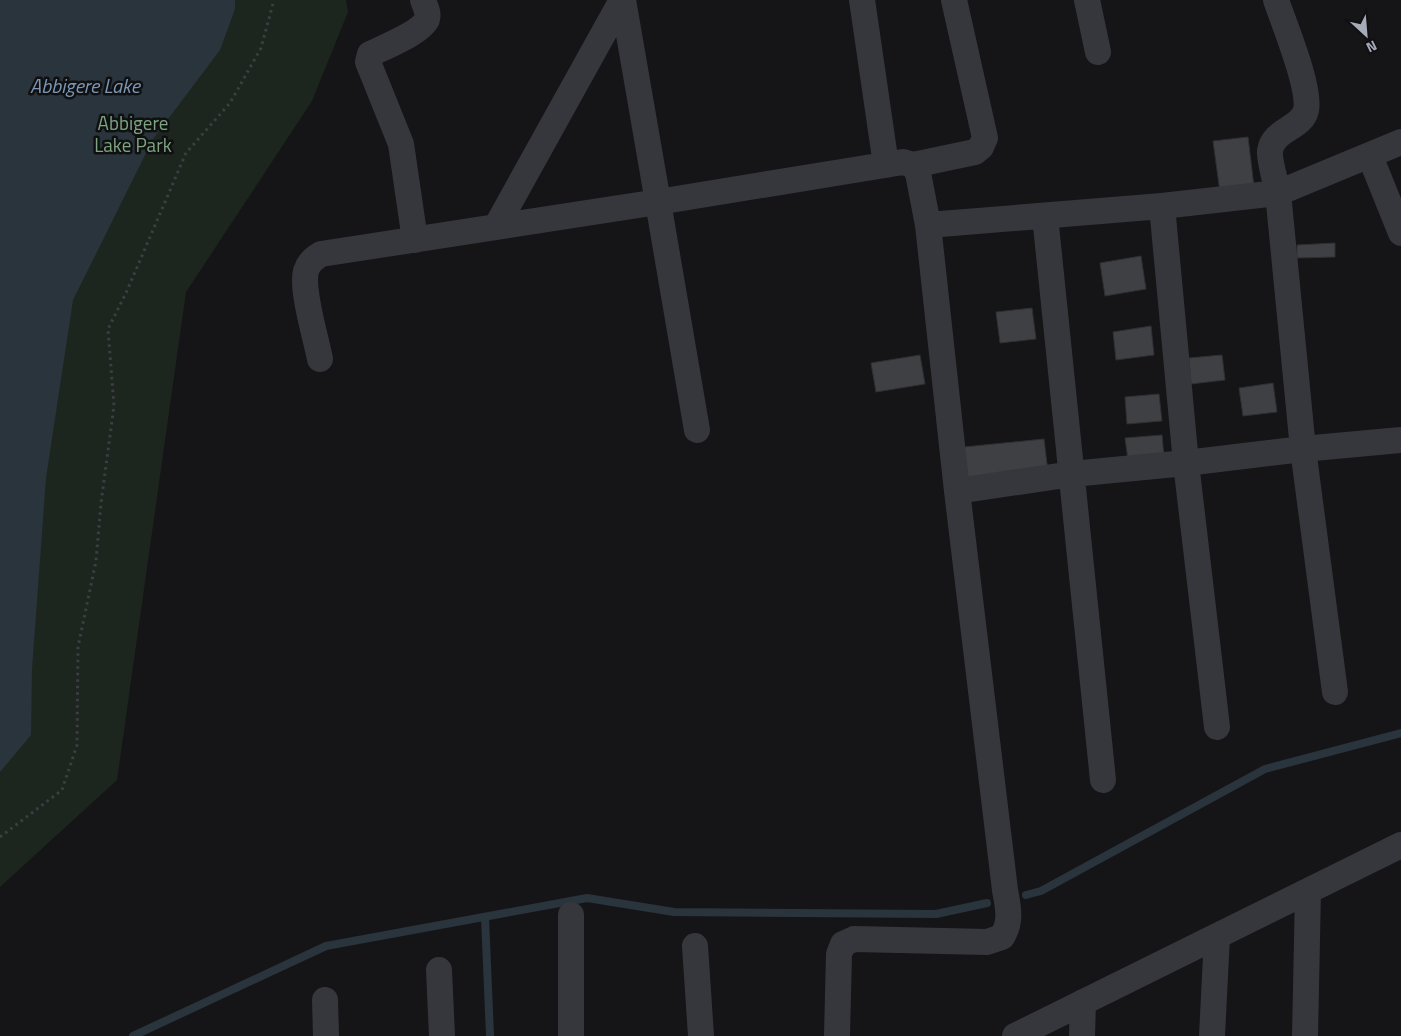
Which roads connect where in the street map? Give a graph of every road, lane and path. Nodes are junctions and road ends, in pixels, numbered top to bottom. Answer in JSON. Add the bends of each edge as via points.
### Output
{"nodes":[{"id":1,"x":274,"y":0,"type":"edge"},
{"id":2,"x":423,"y":0,"type":"edge"},
{"id":3,"x":622,"y":0,"type":"edge"},
{"id":4,"x":862,"y":0,"type":"edge"},
{"id":5,"x":954,"y":0,"type":"edge"},
{"id":6,"x":1087,"y":0,"type":"edge"},
{"id":7,"x":1276,"y":0,"type":"edge"},
{"id":8,"x":1098,"y":52,"type":"dead end"},
{"id":9,"x":1401,"y":142,"type":"edge"},
{"id":10,"x":1370,"y":156,"type":"junction"},
{"id":11,"x":886,"y":165,"type":"junction"},
{"id":12,"x":913,"y":165,"type":"junction"},
{"id":13,"x":1278,"y":193,"type":"junction"},
{"id":14,"x":658,"y":202,"type":"junction"},
{"id":15,"x":1162,"y":206,"type":"junction"},
{"id":16,"x":1044,"y":216,"type":"junction"},
{"id":17,"x":928,"y":225,"type":"junction"},
{"id":18,"x":496,"y":227,"type":"junction"},
{"id":19,"x":1401,"y":232,"type":"edge"},
{"id":20,"x":415,"y":240,"type":"junction"},
{"id":21,"x":320,"y":359,"type":"dead end"},
{"id":22,"x":697,"y":430,"type":"dead end"},
{"id":23,"x":1401,"y":440,"type":"edge"},
{"id":24,"x":1303,"y":449,"type":"junction"},
{"id":25,"x":1186,"y":463,"type":"junction"},
{"id":26,"x":1072,"y":474,"type":"junction"},
{"id":27,"x":957,"y":491,"type":"junction"},
{"id":28,"x":1335,"y":692,"type":"dead end"},
{"id":29,"x":1217,"y":727,"type":"dead end"},
{"id":30,"x":1103,"y":780,"type":"dead end"},
{"id":31,"x":0,"y":837,"type":"edge"},
{"id":32,"x":1401,"y":845,"type":"edge"},
{"id":33,"x":1308,"y":891,"type":"junction"},
{"id":34,"x":571,"y":915,"type":"dead end"},
{"id":35,"x":1217,"y":936,"type":"junction"},
{"id":36,"x":696,"y":946,"type":"dead end"},
{"id":37,"x":438,"y":970,"type":"dead end"},
{"id":38,"x":325,"y":1000,"type":"dead end"},
{"id":39,"x":1083,"y":1002,"type":"junction"},
{"id":40,"x":326,"y":1036,"type":"edge"},
{"id":41,"x":442,"y":1036,"type":"edge"},
{"id":42,"x":571,"y":1036,"type":"edge"},
{"id":43,"x":701,"y":1036,"type":"edge"},
{"id":44,"x":837,"y":1036,"type":"edge"},
{"id":45,"x":1015,"y":1036,"type":"edge"},
{"id":46,"x":1082,"y":1036,"type":"edge"},
{"id":47,"x":1212,"y":1036,"type":"edge"},
{"id":48,"x":1305,"y":1036,"type":"edge"}],
"edges":[{"from":1,"to":31,"type":"path","via":[[261,48],[230,103],[186,153],[108,329],[114,406],[96,561],[78,647],[77,744],[62,790]]},
{"from":2,"to":20,"type":"street","via":[[427,21],[417,30],[370,54],[368,62],[401,144]]},
{"from":3,"to":14,"type":"street"},
{"from":3,"to":18,"type":"street"},
{"from":4,"to":11,"type":"street"},
{"from":5,"to":12,"type":"street","via":[[984,138],[975,152]]},
{"from":6,"to":8,"type":"street"},
{"from":7,"to":13,"type":"street","via":[[1307,92],[1306,111],[1300,120],[1276,137],[1270,152]]},
{"from":9,"to":10,"type":"street"},
{"from":10,"to":13,"type":"street"},
{"from":10,"to":19,"type":"street"},
{"from":11,"to":12,"type":"street","via":[[903,162]]},
{"from":11,"to":14,"type":"street"},
{"from":12,"to":17,"type":"street","via":[[918,173]]},
{"from":13,"to":15,"type":"street"},
{"from":13,"to":24,"type":"street"},
{"from":14,"to":18,"type":"street"},
{"from":14,"to":22,"type":"street"},
{"from":15,"to":16,"type":"street"},
{"from":15,"to":25,"type":"street"},
{"from":16,"to":17,"type":"street"},
{"from":16,"to":26,"type":"street"},
{"from":17,"to":27,"type":"street"},
{"from":18,"to":20,"type":"street"},
{"from":20,"to":21,"type":"street","via":[[320,254],[313,259],[306,269],[304,284]]},
{"from":23,"to":24,"type":"street"},
{"from":24,"to":25,"type":"street"},
{"from":24,"to":28,"type":"street"},
{"from":25,"to":26,"type":"street"},
{"from":25,"to":29,"type":"street"},
{"from":26,"to":27,"type":"street"},
{"from":26,"to":30,"type":"street"},
{"from":27,"to":44,"type":"street","via":[[1008,924],[1002,937],[987,942],[854,939],[843,944],[839,954]]},
{"from":32,"to":33,"type":"street"},
{"from":33,"to":35,"type":"street"},
{"from":33,"to":48,"type":"street"},
{"from":34,"to":42,"type":"street"},
{"from":35,"to":39,"type":"street"},
{"from":35,"to":47,"type":"street"},
{"from":36,"to":43,"type":"street"},
{"from":37,"to":41,"type":"street"},
{"from":38,"to":40,"type":"street"},
{"from":39,"to":45,"type":"street"},
{"from":39,"to":46,"type":"street"}]}
